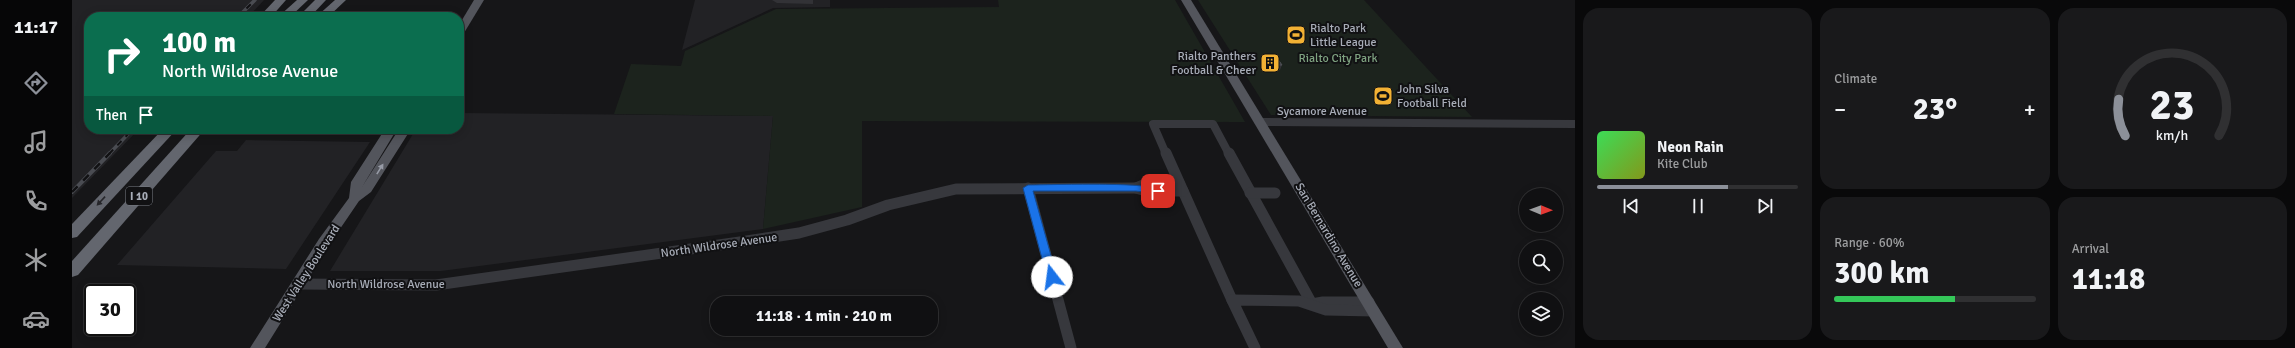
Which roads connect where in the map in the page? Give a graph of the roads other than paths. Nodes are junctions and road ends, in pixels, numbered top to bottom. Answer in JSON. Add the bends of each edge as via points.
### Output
{"nodes":[{"id":1,"x":281,"y":0,"type":"edge"},
{"id":2,"x":303,"y":0,"type":"edge"},
{"id":3,"x":321,"y":0,"type":"edge"},
{"id":4,"x":341,"y":0,"type":"edge"},
{"id":5,"x":480,"y":0,"type":"edge"},
{"id":6,"x":1186,"y":0,"type":"edge"},
{"id":7,"x":270,"y":12,"type":"edge"},
{"id":8,"x":290,"y":12,"type":"edge"},
{"id":9,"x":309,"y":12,"type":"edge"},
{"id":10,"x":328,"y":12,"type":"edge"},
{"id":11,"x":464,"y":25,"type":"edge"},
{"id":12,"x":1260,"y":122,"type":"junction"},
{"id":13,"x":1575,"y":124,"type":"edge"},
{"id":14,"x":161,"y":134,"type":"edge"},
{"id":15,"x":165,"y":134,"type":"edge"},
{"id":16,"x":194,"y":134,"type":"edge"},
{"id":17,"x":204,"y":134,"type":"edge"},
{"id":18,"x":388,"y":134,"type":"edge"},
{"id":19,"x":401,"y":134,"type":"edge"},
{"id":20,"x":151,"y":148,"type":"junction"},
{"id":21,"x":1028,"y":188,"type":"junction"},
{"id":22,"x":1181,"y":188,"type":"junction"},
{"id":23,"x":1250,"y":193,"type":"junction"},
{"id":24,"x":1275,"y":193,"type":"dead end"},
{"id":25,"x":355,"y":198,"type":"junction"},
{"id":26,"x":72,"y":233,"type":"edge"},
{"id":27,"x":76,"y":266,"type":"edge"},
{"id":28,"x":298,"y":284,"type":"junction"},
{"id":29,"x":1232,"y":300,"type":"junction"},
{"id":30,"x":1312,"y":304,"type":"junction"},
{"id":31,"x":1372,"y":306,"type":"junction"},
{"id":32,"x":257,"y":348,"type":"edge"},
{"id":33,"x":1071,"y":348,"type":"edge"},
{"id":34,"x":1255,"y":348,"type":"edge"},
{"id":35,"x":1396,"y":348,"type":"edge"}],
"edges":[{"from":1,"to":7,"type":"highway"},
{"from":2,"to":8,"type":"highway"},
{"from":3,"to":9,"type":"highway"},
{"from":4,"to":10,"type":"highway"},
{"from":5,"to":11,"type":"main road"},
{"from":6,"to":12,"type":"main road","name":"San Bernardino Avenue"},
{"from":12,"to":13,"type":"street","name":"Sycamore Avenue"},
{"from":12,"to":31,"type":"main road","name":"San Bernardino Avenue"},
{"from":14,"to":20,"type":"highway"},
{"from":15,"to":20,"type":"highway","number":"I 10"},
{"from":16,"to":27,"type":"highway","number":"I 10"},
{"from":17,"to":27,"type":"highway","via":[[147,197]]},
{"from":18,"to":25,"type":"main road","name":"West Valley Boulevard","via":[[358,182]]},
{"from":25,"to":19,"type":"main road","name":"West Valley Boulevard","one_way":true,"via":[[367,189]]},
{"from":20,"to":26,"type":"highway","number":"I 10","one_way":true},
{"from":21,"to":22,"type":"street","name":"North Wildrose Avenue","via":[[1136,188],[1146,191]]},
{"from":21,"to":28,"type":"street","name":"North Wildrose Avenue","via":[[943,191],[799,233],[436,285]]},
{"from":21,"to":33,"type":"street"},
{"from":22,"to":23,"type":"street","via":[[1153,124],[1213,124]]},
{"from":22,"to":29,"type":"street"},
{"from":23,"to":24,"type":"street"},
{"from":23,"to":30,"type":"street"},
{"from":25,"to":28,"type":"main road","name":"West Valley Boulevard"},
{"from":28,"to":32,"type":"main road","name":"West Valley Boulevard"},
{"from":29,"to":30,"type":"street","via":[[1293,301]]},
{"from":29,"to":34,"type":"street"},
{"from":30,"to":31,"type":"street","via":[[1326,310]]},
{"from":31,"to":35,"type":"main road","name":"San Bernardino Avenue"}]}
